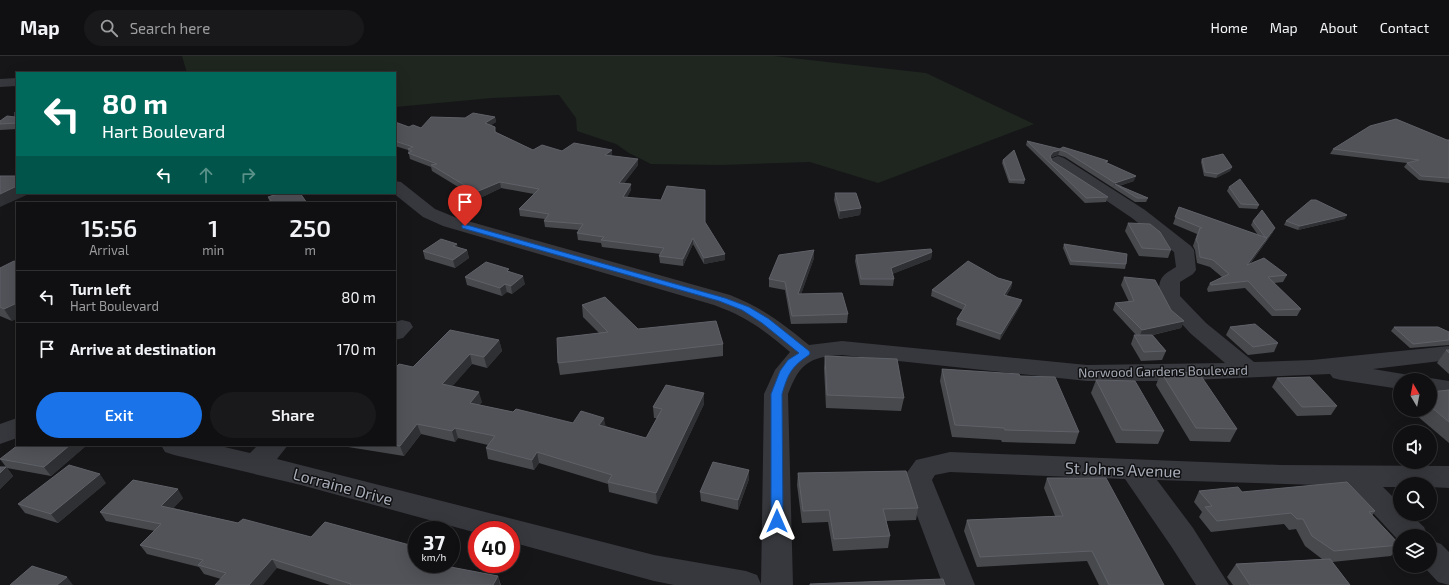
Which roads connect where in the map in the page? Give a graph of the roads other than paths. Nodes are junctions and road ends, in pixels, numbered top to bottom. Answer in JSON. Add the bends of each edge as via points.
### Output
{"nodes":[{"id":1,"x":16,"y":82,"type":"edge"},
{"id":2,"x":0,"y":83,"type":"edge"},
{"id":3,"x":1058,"y":161,"type":"dead end"},
{"id":4,"x":396,"y":187,"type":"edge"},
{"id":5,"x":805,"y":353,"type":"junction"},
{"id":6,"x":1449,"y":353,"type":"edge"},
{"id":7,"x":1312,"y":368,"type":"junction"},
{"id":8,"x":1248,"y":370,"type":"junction"},
{"id":9,"x":1393,"y":380,"type":"edge"},
{"id":10,"x":1437,"y":387,"type":"edge"},
{"id":11,"x":1449,"y":389,"type":"edge"},
{"id":12,"x":16,"y":427,"type":"edge"},
{"id":13,"x":0,"y":435,"type":"edge"},
{"id":14,"x":178,"y":446,"type":"edge"},
{"id":15,"x":275,"y":446,"type":"edge"},
{"id":16,"x":255,"y":464,"type":"junction"},
{"id":17,"x":1134,"y":469,"type":"junction"},
{"id":18,"x":1354,"y":475,"type":"junction"},
{"id":19,"x":1449,"y":477,"type":"edge"},
{"id":20,"x":476,"y":521,"type":"edge"},
{"id":21,"x":1406,"y":529,"type":"edge"},
{"id":22,"x":520,"y":532,"type":"edge"},
{"id":23,"x":1437,"y":560,"type":"edge"},
{"id":24,"x":1449,"y":573,"type":"edge"},
{"id":25,"x":746,"y":585,"type":"edge"},
{"id":26,"x":777,"y":585,"type":"edge"},
{"id":27,"x":959,"y":585,"type":"edge"},
{"id":28,"x":1213,"y":585,"type":"edge"}],
"edges":[{"from":1,"to":2,"type":"street"},
{"from":3,"to":8,"type":"street","via":[[1137,213],[1184,250],[1186,270],[1170,279],[1169,297],[1198,328]]},
{"from":4,"to":5,"type":"street","via":[[430,213],[450,222],[714,297],[746,309],[766,321]]},
{"from":5,"to":8,"type":"street","name":"Norwood Gardens Boulevard","via":[[842,348],[1087,373]]},
{"from":5,"to":26,"type":"street","via":[[792,362],[783,373],[776,394]]},
{"from":6,"to":7,"type":"street","name":"Norwood Gardens Boulevard"},
{"from":7,"to":8,"type":"street","name":"Norwood Gardens Boulevard"},
{"from":7,"to":9,"type":"street"},
{"from":10,"to":11,"type":"street"},
{"from":12,"to":13,"type":"street"},
{"from":14,"to":16,"type":"street","name":"Lorraine Drive"},
{"from":15,"to":16,"type":"street"},
{"from":16,"to":20,"type":"street","name":"Lorraine Drive"},
{"from":17,"to":18,"type":"street","name":"St Johns Avenue"},
{"from":17,"to":27,"type":"street","name":"St Johns Avenue","via":[[950,462],[926,467],[918,478]]},
{"from":17,"to":28,"type":"street"},
{"from":18,"to":19,"type":"street","name":"St Johns Avenue"},
{"from":18,"to":21,"type":"street"},
{"from":22,"to":25,"type":"street","name":"Lorraine Drive","via":[[654,568]]},
{"from":23,"to":24,"type":"street"}]}
